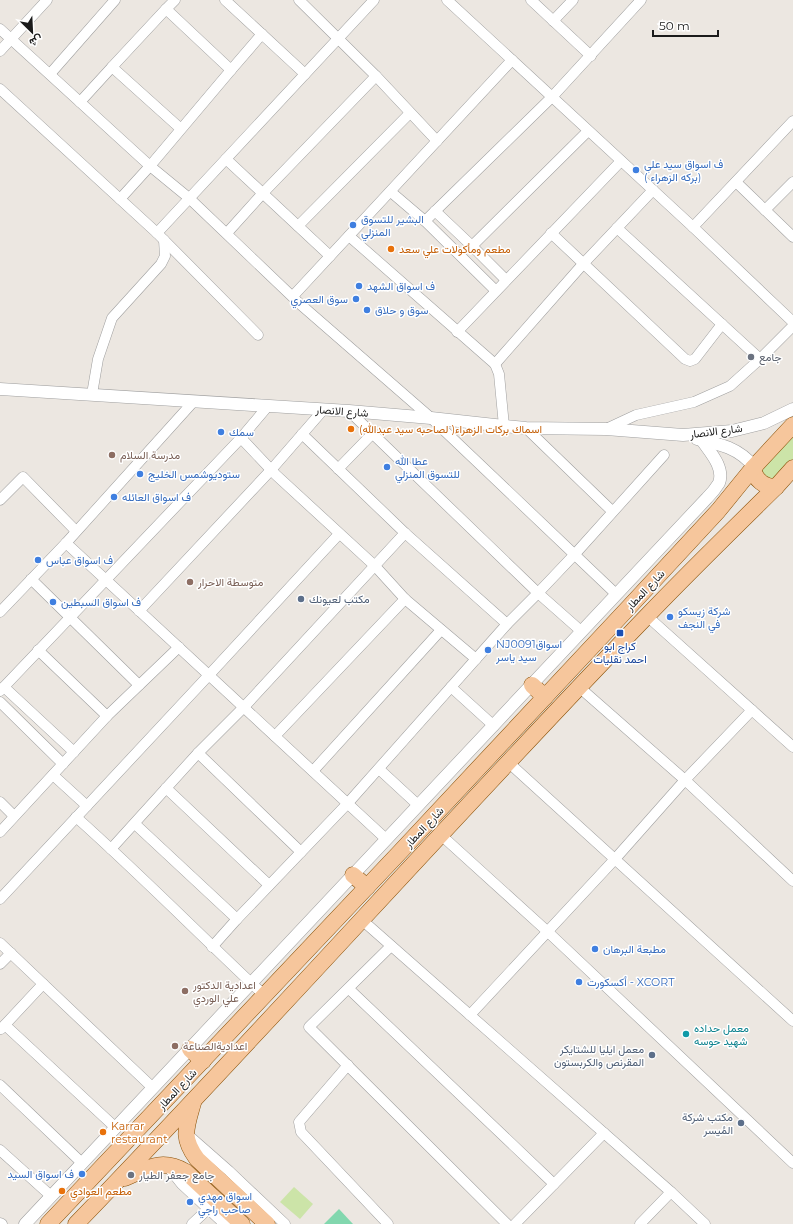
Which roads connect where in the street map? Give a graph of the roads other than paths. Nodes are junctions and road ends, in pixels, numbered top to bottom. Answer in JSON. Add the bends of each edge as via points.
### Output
{"nodes":[{"id":1,"x":46,"y":0,"type":"edge"},
{"id":2,"x":116,"y":0,"type":"edge"},
{"id":3,"x":175,"y":0,"type":"edge"},
{"id":4,"x":225,"y":0,"type":"edge"},
{"id":5,"x":374,"y":0,"type":"edge"},
{"id":6,"x":531,"y":0,"type":"edge"},
{"id":7,"x":573,"y":0,"type":"edge"},
{"id":8,"x":641,"y":0,"type":"edge"},
{"id":9,"x":450,"y":1,"type":"edge"},
{"id":10,"x":304,"y":2,"type":"edge"},
{"id":11,"x":166,"y":9,"type":"junction"},
{"id":12,"x":553,"y":20,"type":"junction"},
{"id":13,"x":0,"y":29,"type":"edge"},
{"id":14,"x":262,"y":34,"type":"junction"},
{"id":15,"x":338,"y":38,"type":"junction"},
{"id":16,"x":10,"y":39,"type":"junction"},
{"id":17,"x":0,"y":51,"type":"edge"},
{"id":18,"x":591,"y":56,"type":"junction"},
{"id":19,"x":512,"y":60,"type":"junction"},
{"id":20,"x":112,"y":67,"type":"junction"},
{"id":21,"x":231,"y":70,"type":"junction"},
{"id":22,"x":50,"y":74,"type":"junction"},
{"id":23,"x":305,"y":74,"type":"junction"},
{"id":24,"x":376,"y":76,"type":"junction"},
{"id":25,"x":0,"y":89,"type":"edge"},
{"id":26,"x":552,"y":97,"type":"junction"},
{"id":27,"x":80,"y":102,"type":"junction"},
{"id":28,"x":410,"y":113,"type":"junction"},
{"id":29,"x":793,"y":121,"type":"edge"},
{"id":30,"x":181,"y":129,"type":"junction"},
{"id":31,"x":588,"y":131,"type":"junction"},
{"id":32,"x":437,"y":141,"type":"junction"},
{"id":33,"x":226,"y":159,"type":"junction"},
{"id":34,"x":620,"y":161,"type":"junction"},
{"id":35,"x":150,"y":166,"type":"junction"},
{"id":36,"x":736,"y":182,"type":"junction"},
{"id":37,"x":793,"y":182,"type":"edge"},
{"id":38,"x":653,"y":190,"type":"junction"},
{"id":39,"x":391,"y":192,"type":"junction"},
{"id":40,"x":263,"y":193,"type":"junction"},
{"id":41,"x":189,"y":198,"type":"junction"},
{"id":42,"x":120,"y":199,"type":"junction"},
{"id":43,"x":765,"y":210,"type":"junction"},
{"id":44,"x":435,"y":211,"type":"junction"},
{"id":45,"x":425,"y":221,"type":"junction"},
{"id":46,"x":298,"y":226,"type":"junction"},
{"id":47,"x":693,"y":227,"type":"junction"},
{"id":48,"x":617,"y":228,"type":"junction"},
{"id":49,"x":551,"y":233,"type":"junction"},
{"id":50,"x":226,"y":234,"type":"junction"},
{"id":51,"x":161,"y":236,"type":"junction"},
{"id":52,"x":349,"y":236,"type":"junction"},
{"id":53,"x":793,"y":237,"type":"edge"},
{"id":54,"x":472,"y":246,"type":"junction"},
{"id":55,"x":330,"y":256,"type":"junction"},
{"id":56,"x":583,"y":264,"type":"junction"},
{"id":57,"x":506,"y":280,"type":"junction"},
{"id":58,"x":495,"y":290,"type":"junction"},
{"id":59,"x":293,"y":296,"type":"junction"},
{"id":60,"x":793,"y":322,"type":"edge"},
{"id":61,"x":722,"y":324,"type":"junction"},
{"id":62,"x":793,"y":326,"type":"edge"},
{"id":63,"x":457,"y":332,"type":"junction"},
{"id":64,"x":258,"y":335,"type":"dead end"},
{"id":65,"x":760,"y":359,"type":"junction"},
{"id":66,"x":495,"y":364,"type":"junction"},
{"id":67,"x":0,"y":389,"type":"edge"},
{"id":68,"x":92,"y":394,"type":"junction"},
{"id":69,"x":194,"y":401,"type":"junction"},
{"id":70,"x":268,"y":406,"type":"junction"},
{"id":71,"x":324,"y":409,"type":"junction"},
{"id":72,"x":793,"y":409,"type":"edge"},
{"id":73,"x":349,"y":411,"type":"junction"},
{"id":74,"x":431,"y":418,"type":"junction"},
{"id":75,"x":793,"y":425,"type":"edge"},
{"id":76,"x":504,"y":426,"type":"junction"},
{"id":77,"x":526,"y":428,"type":"junction"},
{"id":78,"x":606,"y":429,"type":"junction"},
{"id":79,"x":373,"y":433,"type":"junction"},
{"id":80,"x":302,"y":434,"type":"junction"},
{"id":81,"x":683,"y":435,"type":"junction"},
{"id":82,"x":241,"y":438,"type":"junction"},
{"id":83,"x":701,"y":439,"type":"junction"},
{"id":84,"x":664,"y":455,"type":"dead end"},
{"id":85,"x":753,"y":468,"type":"junction"},
{"id":86,"x":793,"y":468,"type":"edge"},
{"id":87,"x":338,"y":469,"type":"junction"},
{"id":88,"x":271,"y":470,"type":"junction"},
{"id":89,"x":776,"y":487,"type":"junction"},
{"id":90,"x":0,"y":500,"type":"edge"},
{"id":91,"x":612,"y":511,"type":"junction"},
{"id":92,"x":76,"y":531,"type":"junction"},
{"id":93,"x":405,"y":533,"type":"junction"},
{"id":94,"x":339,"y":534,"type":"junction"},
{"id":95,"x":66,"y":543,"type":"junction"},
{"id":96,"x":575,"y":554,"type":"junction"},
{"id":97,"x":375,"y":566,"type":"junction"},
{"id":98,"x":32,"y":579,"type":"junction"},
{"id":99,"x":106,"y":580,"type":"junction"},
{"id":100,"x":538,"y":592,"type":"junction"},
{"id":101,"x":616,"y":594,"type":"junction"},
{"id":102,"x":405,"y":599,"type":"junction"},
{"id":103,"x":140,"y":611,"type":"junction"},
{"id":104,"x":0,"y":612,"type":"edge"},
{"id":105,"x":647,"y":616,"type":"junction"},
{"id":106,"x":70,"y":618,"type":"junction"},
{"id":107,"x":507,"y":624,"type":"junction"},
{"id":108,"x":441,"y":630,"type":"junction"},
{"id":109,"x":581,"y":631,"type":"junction"},
{"id":110,"x":179,"y":647,"type":"junction"},
{"id":111,"x":38,"y":650,"type":"junction"},
{"id":112,"x":476,"y":658,"type":"junction"},
{"id":113,"x":209,"y":675,"type":"junction"},
{"id":114,"x":532,"y":684,"type":"junction"},
{"id":115,"x":139,"y":685,"type":"junction"},
{"id":116,"x":451,"y":687,"type":"junction"},
{"id":117,"x":579,"y":688,"type":"junction"},
{"id":118,"x":2,"y":689,"type":"edge"},
{"id":119,"x":545,"y":697,"type":"junction"},
{"id":120,"x":0,"y":702,"type":"edge"},
{"id":121,"x":244,"y":707,"type":"junction"},
{"id":122,"x":752,"y":710,"type":"junction"},
{"id":123,"x":107,"y":716,"type":"junction"},
{"id":124,"x":494,"y":726,"type":"junction"},
{"id":125,"x":275,"y":736,"type":"junction"},
{"id":126,"x":793,"y":747,"type":"edge"},
{"id":127,"x":74,"y":752,"type":"junction"},
{"id":128,"x":198,"y":754,"type":"junction"},
{"id":129,"x":508,"y":762,"type":"junction"},
{"id":130,"x":63,"y":764,"type":"junction"},
{"id":131,"x":379,"y":769,"type":"junction"},
{"id":132,"x":313,"y":771,"type":"junction"},
{"id":133,"x":53,"y":775,"type":"junction"},
{"id":134,"x":685,"y":780,"type":"junction"},
{"id":135,"x":166,"y":788,"type":"junction"},
{"id":136,"x":0,"y":802,"type":"edge"},
{"id":137,"x":348,"y":803,"type":"junction"},
{"id":138,"x":418,"y":805,"type":"junction"},
{"id":139,"x":87,"y":806,"type":"junction"},
{"id":140,"x":14,"y":816,"type":"junction"},
{"id":141,"x":76,"y":818,"type":"junction"},
{"id":142,"x":134,"y":824,"type":"junction"},
{"id":143,"x":0,"y":832,"type":"edge"},
{"id":144,"x":441,"y":835,"type":"junction"},
{"id":145,"x":386,"y":839,"type":"junction"},
{"id":146,"x":111,"y":849,"type":"junction"},
{"id":147,"x":301,"y":852,"type":"junction"},
{"id":148,"x":615,"y":859,"type":"junction"},
{"id":149,"x":352,"y":875,"type":"junction"},
{"id":150,"x":793,"y":881,"type":"edge"},
{"id":151,"x":269,"y":885,"type":"junction"},
{"id":152,"x":367,"y":887,"type":"junction"},
{"id":153,"x":0,"y":899,"type":"edge"},
{"id":154,"x":237,"y":919,"type":"junction"},
{"id":155,"x":362,"y":920,"type":"junction"},
{"id":156,"x":332,"y":924,"type":"junction"},
{"id":157,"x":548,"y":932,"type":"junction"},
{"id":158,"x":346,"y":937,"type":"junction"},
{"id":159,"x":0,"y":943,"type":"edge"},
{"id":160,"x":391,"y":946,"type":"junction"},
{"id":161,"x":212,"y":947,"type":"junction"},
{"id":162,"x":11,"y":953,"type":"junction"},
{"id":163,"x":303,"y":954,"type":"junction"},
{"id":164,"x":0,"y":964,"type":"edge"},
{"id":165,"x":318,"y":966,"type":"junction"},
{"id":166,"x":252,"y":983,"type":"junction"},
{"id":167,"x":43,"y":984,"type":"junction"},
{"id":168,"x":349,"y":989,"type":"junction"},
{"id":169,"x":265,"y":996,"type":"junction"},
{"id":170,"x":470,"y":1015,"type":"junction"},
{"id":171,"x":793,"y":1021,"type":"edge"},
{"id":172,"x":2,"y":1027,"type":"edge"},
{"id":173,"x":190,"y":1049,"type":"junction"},
{"id":174,"x":203,"y":1061,"type":"junction"},
{"id":175,"x":348,"y":1065,"type":"junction"},
{"id":176,"x":0,"y":1085,"type":"edge"},
{"id":177,"x":153,"y":1088,"type":"junction"},
{"id":178,"x":194,"y":1100,"type":"junction"},
{"id":179,"x":116,"y":1128,"type":"junction"},
{"id":180,"x":604,"y":1133,"type":"junction"},
{"id":181,"x":186,"y":1134,"type":"junction"},
{"id":182,"x":0,"y":1150,"type":"edge"},
{"id":183,"x":82,"y":1163,"type":"junction"},
{"id":184,"x":793,"y":1164,"type":"edge"},
{"id":185,"x":118,"y":1181,"type":"junction"},
{"id":186,"x":554,"y":1184,"type":"junction"},
{"id":187,"x":232,"y":1191,"type":"junction"},
{"id":188,"x":671,"y":1192,"type":"junction"},
{"id":189,"x":51,"y":1196,"type":"junction"},
{"id":190,"x":215,"y":1206,"type":"junction"},
{"id":191,"x":248,"y":1206,"type":"junction"},
{"id":192,"x":275,"y":1222,"type":"edge"},
{"id":193,"x":235,"y":1223,"type":"edge"},
{"id":194,"x":25,"y":1224,"type":"edge"},
{"id":195,"x":48,"y":1224,"type":"edge"},
{"id":196,"x":76,"y":1224,"type":"edge"},
{"id":197,"x":192,"y":1224,"type":"edge"},
{"id":198,"x":388,"y":1224,"type":"edge"},
{"id":199,"x":507,"y":1224,"type":"edge"},
{"id":200,"x":515,"y":1224,"type":"edge"},
{"id":201,"x":640,"y":1224,"type":"edge"},
{"id":202,"x":705,"y":1224,"type":"edge"}],
"edges":[{"from":1,"to":16,"type":"street"},
{"from":2,"to":22,"type":"street"},
{"from":3,"to":11,"type":"street"},
{"from":4,"to":14,"type":"street"},
{"from":5,"to":15,"type":"street"},
{"from":6,"to":12,"type":"street"},
{"from":7,"to":12,"type":"street"},
{"from":8,"to":18,"type":"street"},
{"from":9,"to":19,"type":"street"},
{"from":10,"to":15,"type":"street"},
{"from":11,"to":20,"type":"street"},
{"from":11,"to":21,"type":"street"},
{"from":12,"to":18,"type":"street"},
{"from":13,"to":16,"type":"street"},
{"from":14,"to":21,"type":"street"},
{"from":14,"to":23,"type":"street"},
{"from":15,"to":23,"type":"street"},
{"from":15,"to":24,"type":"street"},
{"from":16,"to":17,"type":"street"},
{"from":16,"to":22,"type":"street"},
{"from":18,"to":26,"type":"street"},
{"from":19,"to":26,"type":"street"},
{"from":19,"to":32,"type":"street"},
{"from":20,"to":27,"type":"street"},
{"from":20,"to":30,"type":"street"},
{"from":21,"to":30,"type":"street"},
{"from":22,"to":27,"type":"street"},
{"from":23,"to":33,"type":"street"},
{"from":24,"to":28,"type":"street"},
{"from":24,"to":40,"type":"street"},
{"from":25,"to":42,"type":"street"},
{"from":26,"to":31,"type":"street"},
{"from":26,"to":44,"type":"street"},
{"from":27,"to":35,"type":"street"},
{"from":28,"to":32,"type":"street"},
{"from":28,"to":46,"type":"street"},
{"from":29,"to":36,"type":"street"},
{"from":30,"to":35,"type":"street"},
{"from":31,"to":34,"type":"street"},
{"from":31,"to":54,"type":"street"},
{"from":32,"to":39,"type":"street"},
{"from":33,"to":40,"type":"street"},
{"from":33,"to":41,"type":"street"},
{"from":34,"to":38,"type":"street"},
{"from":34,"to":49,"type":"street"},
{"from":35,"to":41,"type":"street"},
{"from":35,"to":42,"type":"street"},
{"from":36,"to":43,"type":"street"},
{"from":36,"to":47,"type":"street"},
{"from":37,"to":43,"type":"street"},
{"from":38,"to":47,"type":"street"},
{"from":38,"to":48,"type":"street"},
{"from":39,"to":45,"type":"street"},
{"from":39,"to":52,"type":"street"},
{"from":40,"to":46,"type":"street"},
{"from":40,"to":50,"type":"street"},
{"from":41,"to":50,"type":"street"},
{"from":41,"to":51,"type":"street"},
{"from":42,"to":51,"type":"street"},
{"from":43,"to":53,"type":"street"},
{"from":44,"to":45,"type":"street"},
{"from":44,"to":54,"type":"street"},
{"from":45,"to":58,"type":"street"},
{"from":46,"to":55,"type":"street"},
{"from":47,"to":60,"type":"street"},
{"from":48,"to":56,"type":"street"},
{"from":48,"to":61,"type":"street"},
{"from":49,"to":56,"type":"street"},
{"from":49,"to":57,"type":"street"},
{"from":50,"to":59,"type":"street"},
{"from":51,"to":64,"type":"street"},
{"from":51,"to":68,"type":"street","via":[[165,256],[112,318],[98,359]]},
{"from":52,"to":55,"type":"street"},
{"from":52,"to":63,"type":"street"},
{"from":54,"to":57,"type":"street"},
{"from":55,"to":59,"type":"street"},
{"from":56,"to":61,"type":"street","via":[[685,359],[695,359]]},
{"from":56,"to":66,"type":"street"},
{"from":57,"to":58,"type":"street"},
{"from":58,"to":63,"type":"street"},
{"from":59,"to":74,"type":"street"},
{"from":61,"to":65,"type":"street"},
{"from":62,"to":65,"type":"street"},
{"from":63,"to":66,"type":"street"},
{"from":65,"to":78,"type":"street","via":[[730,386],[694,402],[636,414]]},
{"from":66,"to":76,"type":"street","via":[[499,374]]},
{"from":67,"to":68,"type":"street","name":"شارع الانصار"},
{"from":68,"to":69,"type":"street","name":"شارع الانصار"},
{"from":69,"to":70,"type":"street","name":"شارع الانصار"},
{"from":69,"to":92,"type":"street"},
{"from":70,"to":71,"type":"street","name":"شارع الانصار"},
{"from":70,"to":82,"type":"street"},
{"from":71,"to":73,"type":"street","name":"شارع الانصار"},
{"from":71,"to":80,"type":"street"},
{"from":72,"to":81,"type":"street","name":"شارع الانصار","via":[[764,423],[732,431]]},
{"from":73,"to":74,"type":"street","name":"شارع الانصار"},
{"from":73,"to":79,"type":"street"},
{"from":74,"to":76,"type":"street","name":"شارع الانصار"},
{"from":74,"to":96,"type":"street"},
{"from":75,"to":85,"type":"main road","name":"شارع المطار"},
{"from":76,"to":77,"type":"street","name":"شارع الانصار"},
{"from":77,"to":78,"type":"street","name":"شارع الانصار"},
{"from":77,"to":91,"type":"street"},
{"from":78,"to":81,"type":"street","name":"شارع الانصار"},
{"from":79,"to":87,"type":"street"},
{"from":79,"to":100,"type":"street"},
{"from":80,"to":87,"type":"street"},
{"from":80,"to":88,"type":"street"},
{"from":81,"to":83,"type":"street","name":"شارع الانصار"},
{"from":82,"to":88,"type":"street"},
{"from":82,"to":99,"type":"street"},
{"from":83,"to":85,"type":"street","name":"شارع الانصار","via":[[733,449],[748,459]]},
{"from":83,"to":101,"type":"street","via":[[718,465],[718,483],[697,510]]},
{"from":84,"to":91,"type":"street"},
{"from":85,"to":89,"type":"main road","via":[[760,482]]},
{"from":85,"to":119,"type":"main road","name":"شارع المطار","via":[[718,511]]},
{"from":86,"to":89,"type":"main road","name":"شارع المطار"},
{"from":87,"to":93,"type":"street"},
{"from":88,"to":94,"type":"street"},
{"from":88,"to":103,"type":"street"},
{"from":89,"to":105,"type":"main road","name":"شارع المطار"},
{"from":90,"to":92,"type":"street","via":[[23,477]]},
{"from":91,"to":96,"type":"street"},
{"from":92,"to":95,"type":"street"},
{"from":93,"to":97,"type":"street"},
{"from":93,"to":107,"type":"street"},
{"from":94,"to":97,"type":"street"},
{"from":94,"to":113,"type":"street"},
{"from":95,"to":98,"type":"street"},
{"from":95,"to":99,"type":"street"},
{"from":96,"to":100,"type":"street"},
{"from":96,"to":101,"type":"street"},
{"from":97,"to":102,"type":"street"},
{"from":97,"to":121,"type":"street"},
{"from":98,"to":104,"type":"street"},
{"from":98,"to":106,"type":"street"},
{"from":99,"to":103,"type":"street"},
{"from":99,"to":106,"type":"street"},
{"from":100,"to":107,"type":"street"},
{"from":100,"to":109,"type":"street"},
{"from":101,"to":109,"type":"street"},
{"from":102,"to":108,"type":"street"},
{"from":102,"to":125,"type":"street"},
{"from":103,"to":110,"type":"street"},
{"from":105,"to":117,"type":"main road","name":"شارع المطار"},
{"from":105,"to":122,"type":"street"},
{"from":106,"to":111,"type":"street"},
{"from":106,"to":115,"type":"street"},
{"from":107,"to":112,"type":"street"},
{"from":108,"to":112,"type":"street"},
{"from":108,"to":132,"type":"street"},
{"from":109,"to":114,"type":"street"},
{"from":110,"to":113,"type":"street"},
{"from":110,"to":115,"type":"street"},
{"from":111,"to":118,"type":"street"},
{"from":111,"to":123,"type":"street"},
{"from":112,"to":116,"type":"street"},
{"from":113,"to":121,"type":"street"},
{"from":113,"to":139,"type":"street"},
{"from":114,"to":119,"type":"main road"},
{"from":114,"to":124,"type":"street"},
{"from":115,"to":123,"type":"street"},
{"from":116,"to":124,"type":"street"},
{"from":116,"to":131,"type":"street"},
{"from":117,"to":129,"type":"main road","name":"شارع المطار"},
{"from":117,"to":134,"type":"street"},
{"from":118,"to":127,"type":"street"},
{"from":119,"to":152,"type":"main road","name":"شارع المطار"},
{"from":120,"to":130,"type":"street"},
{"from":121,"to":125,"type":"street"},
{"from":121,"to":128,"type":"street"},
{"from":122,"to":126,"type":"street"},
{"from":122,"to":134,"type":"street"},
{"from":123,"to":127,"type":"street"},
{"from":124,"to":138,"type":"street"},
{"from":125,"to":132,"type":"street"},
{"from":127,"to":130,"type":"street"},
{"from":128,"to":135,"type":"street"},
{"from":128,"to":147,"type":"street"},
{"from":129,"to":144,"type":"main road","name":"شارع المطار"},
{"from":129,"to":148,"type":"street"},
{"from":130,"to":133,"type":"street"},
{"from":131,"to":137,"type":"street"},
{"from":131,"to":138,"type":"street"},
{"from":132,"to":137,"type":"street"},
{"from":133,"to":139,"type":"street"},
{"from":133,"to":140,"type":"street"},
{"from":134,"to":148,"type":"street"},
{"from":134,"to":150,"type":"street"},
{"from":135,"to":142,"type":"street"},
{"from":135,"to":151,"type":"street"},
{"from":136,"to":140,"type":"street"},
{"from":137,"to":145,"type":"street"},
{"from":137,"to":147,"type":"street"},
{"from":138,"to":145,"type":"street"},
{"from":139,"to":141,"type":"street"},
{"from":140,"to":143,"type":"street"},
{"from":141,"to":146,"type":"street"},
{"from":141,"to":153,"type":"street"},
{"from":142,"to":146,"type":"street"},
{"from":142,"to":154,"type":"street"},
{"from":144,"to":155,"type":"main road","name":"شارع المطار"},
{"from":144,"to":157,"type":"street"},
{"from":145,"to":149,"type":"street"},
{"from":146,"to":161,"type":"street"},
{"from":147,"to":151,"type":"street"},
{"from":148,"to":157,"type":"street"},
{"from":148,"to":171,"type":"street"},
{"from":149,"to":152,"type":"main road"},
{"from":149,"to":166,"type":"street"},
{"from":151,"to":154,"type":"street"},
{"from":152,"to":156,"type":"main road","name":"شارع المطار"},
{"from":154,"to":161,"type":"street"},
{"from":155,"to":158,"type":"main road","name":"شارع المطار"},
{"from":155,"to":160,"type":"street"},
{"from":156,"to":158,"type":"main road","via":[[337,935]]},
{"from":156,"to":163,"type":"main road","name":"شارع المطار"},
{"from":157,"to":170,"type":"street"},
{"from":157,"to":184,"type":"street"},
{"from":158,"to":165,"type":"main road","name":"شارع المطار"},
{"from":159,"to":162,"type":"street"},
{"from":160,"to":168,"type":"street"},
{"from":160,"to":170,"type":"street"},
{"from":161,"to":166,"type":"street"},
{"from":162,"to":164,"type":"street"},
{"from":162,"to":167,"type":"street"},
{"from":163,"to":165,"type":"main road","via":[[314,956]]},
{"from":163,"to":169,"type":"main road","name":"شارع المطار"},
{"from":165,"to":178,"type":"main road","name":"شارع المطار"},
{"from":166,"to":169,"type":"street"},
{"from":166,"to":173,"type":"street"},
{"from":167,"to":172,"type":"street"},
{"from":167,"to":177,"type":"street"},
{"from":168,"to":175,"type":"street","via":[[309,1027]]},
{"from":168,"to":186,"type":"street"},
{"from":169,"to":174,"type":"main road","name":"شارع المطار"},
{"from":170,"to":180,"type":"street"},
{"from":172,"to":179,"type":"street"},
{"from":173,"to":174,"type":"main road"},
{"from":173,"to":177,"type":"street"},
{"from":174,"to":195,"type":"main road","name":"شارع المطار"},
{"from":175,"to":198,"type":"street","via":[[299,1122],[300,1132]]},
{"from":175,"to":199,"type":"street"},
{"from":176,"to":183,"type":"street"},
{"from":177,"to":179,"type":"street"},
{"from":178,"to":181,"type":"main road"},
{"from":178,"to":185,"type":"main road","name":"شارع المطار"},
{"from":179,"to":183,"type":"street"},
{"from":180,"to":186,"type":"street"},
{"from":180,"to":188,"type":"street"},
{"from":181,"to":187,"type":"main road","via":[[187,1142],[197,1159]]},
{"from":181,"to":192,"type":"street","via":[[229,1171]]},
{"from":182,"to":189,"type":"street"},
{"from":183,"to":189,"type":"street"},
{"from":185,"to":190,"type":"main road","via":[[150,1167],[167,1164],[186,1172]]},
{"from":185,"to":196,"type":"main road","name":"شارع المطار"},
{"from":186,"to":200,"type":"street"},
{"from":187,"to":190,"type":"main road","via":[[229,1201]]},
{"from":187,"to":191,"type":"main road"},
{"from":188,"to":201,"type":"street"},
{"from":188,"to":202,"type":"street"},
{"from":189,"to":194,"type":"street"},
{"from":190,"to":193,"type":"main road"},
{"from":190,"to":197,"type":"street"},
{"from":191,"to":192,"type":"main road"},
{"from":191,"to":193,"type":"main road","via":[[240,1210]]}]}
